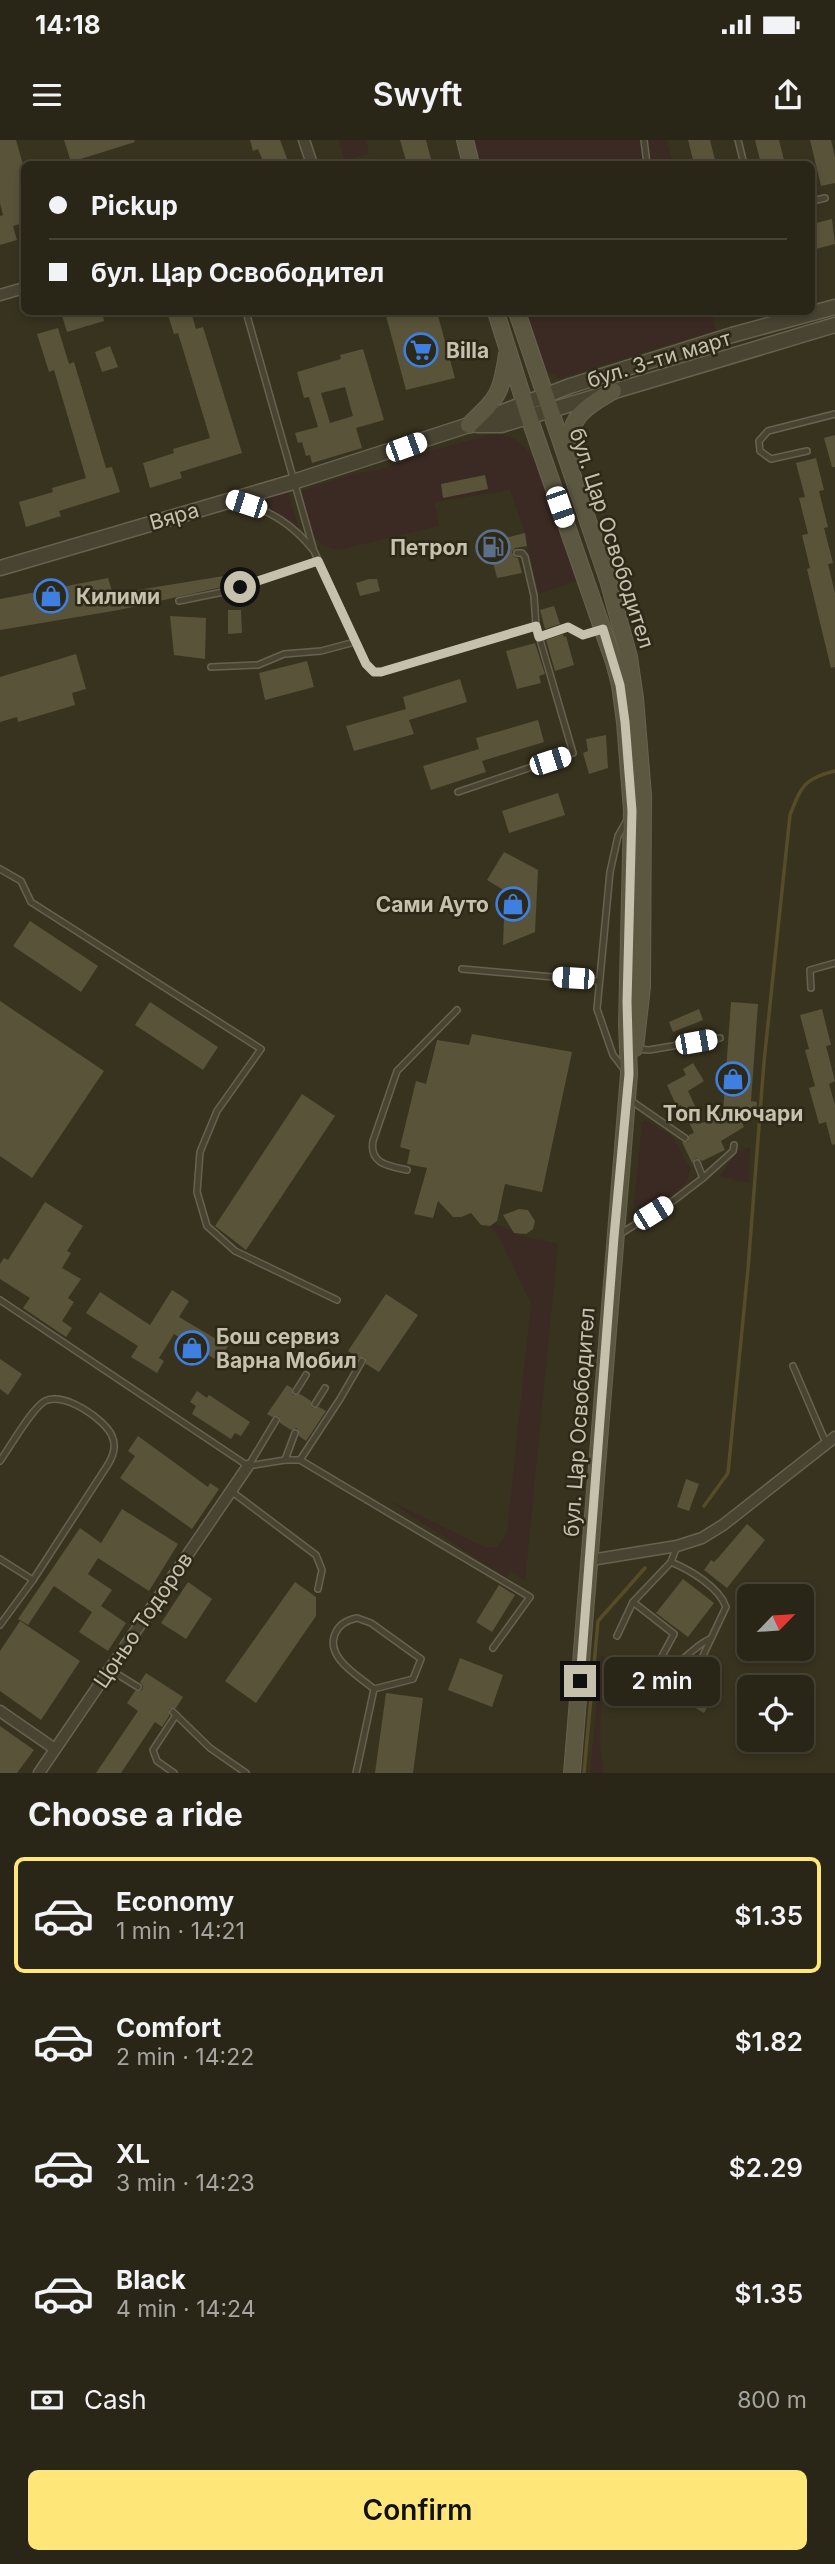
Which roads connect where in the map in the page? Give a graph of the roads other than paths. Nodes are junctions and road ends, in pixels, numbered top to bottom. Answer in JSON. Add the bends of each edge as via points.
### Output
{"nodes":[{"id":1,"x":304,"y":140,"type":"edge"},
{"id":2,"x":465,"y":140,"type":"edge"},
{"id":3,"x":644,"y":140,"type":"edge"},
{"id":4,"x":738,"y":140,"type":"edge"},
{"id":5,"x":311,"y":161,"type":"edge"},
{"id":6,"x":470,"y":161,"type":"edge"},
{"id":7,"x":647,"y":161,"type":"edge"},
{"id":8,"x":743,"y":161,"type":"edge"},
{"id":9,"x":825,"y":198,"type":"dead end"},
{"id":10,"x":815,"y":200,"type":"edge"},
{"id":11,"x":21,"y":289,"type":"edge"},
{"id":12,"x":0,"y":295,"type":"edge"},
{"id":13,"x":835,"y":307,"type":"edge"},
{"id":14,"x":815,"y":312,"type":"edge"},
{"id":15,"x":247,"y":315,"type":"edge"},
{"id":16,"x":497,"y":315,"type":"edge"},
{"id":17,"x":518,"y":315,"type":"edge"},
{"id":18,"x":806,"y":315,"type":"edge"},
{"id":19,"x":835,"y":325,"type":"edge"},
{"id":20,"x":508,"y":352,"type":"junction"},
{"id":21,"x":613,"y":391,"type":"junction"},
{"id":22,"x":547,"y":403,"type":"junction"},
{"id":23,"x":527,"y":410,"type":"junction"},
{"id":24,"x":835,"y":414,"type":"edge"},
{"id":25,"x":469,"y":425,"type":"junction"},
{"id":26,"x":807,"y":451,"type":"dead end"},
{"id":27,"x":293,"y":482,"type":"junction"},
{"id":28,"x":579,"y":496,"type":"junction"},
{"id":29,"x":232,"y":499,"type":"junction"},
{"id":30,"x":314,"y":551,"type":"junction"},
{"id":31,"x":517,"y":553,"type":"dead end"},
{"id":32,"x":318,"y":561,"type":"junction"},
{"id":33,"x":0,"y":568,"type":"edge"},
{"id":34,"x":520,"y":568,"type":"dead end"},
{"id":35,"x":528,"y":572,"type":"junction"},
{"id":36,"x":179,"y":601,"type":"dead end"},
{"id":37,"x":536,"y":626,"type":"junction"},
{"id":38,"x":603,"y":629,"type":"junction"},
{"id":39,"x":539,"y":637,"type":"junction"},
{"id":40,"x":355,"y":642,"type":"junction"},
{"id":41,"x":211,"y":667,"type":"dead end"},
{"id":42,"x":458,"y":792,"type":"dead end"},
{"id":43,"x":632,"y":811,"type":"junction"},
{"id":44,"x":0,"y":869,"type":"edge"},
{"id":45,"x":835,"y":963,"type":"edge"},
{"id":46,"x":462,"y":969,"type":"dead end"},
{"id":47,"x":598,"y":981,"type":"junction"},
{"id":48,"x":811,"y":988,"type":"dead end"},
{"id":49,"x":457,"y":1010,"type":"dead end"},
{"id":50,"x":720,"y":1038,"type":"dead end"},
{"id":51,"x":635,"y":1049,"type":"junction"},
{"id":52,"x":629,"y":1074,"type":"junction"},
{"id":53,"x":627,"y":1098,"type":"junction"},
{"id":54,"x":685,"y":1138,"type":"dead end"},
{"id":55,"x":734,"y":1145,"type":"dead end"},
{"id":56,"x":697,"y":1163,"type":"dead end"},
{"id":57,"x":407,"y":1170,"type":"dead end"},
{"id":58,"x":703,"y":1178,"type":"junction"},
{"id":59,"x":614,"y":1237,"type":"junction"},
{"id":60,"x":0,"y":1300,"type":"edge"},
{"id":61,"x":337,"y":1300,"type":"dead end"},
{"id":62,"x":362,"y":1361,"type":"dead end"},
{"id":63,"x":793,"y":1366,"type":"dead end"},
{"id":64,"x":306,"y":1375,"type":"dead end"},
{"id":65,"x":326,"y":1388,"type":"dead end"},
{"id":66,"x":296,"y":1391,"type":"dead end"},
{"id":67,"x":315,"y":1404,"type":"dead end"},
{"id":68,"x":276,"y":1420,"type":"dead end"},
{"id":69,"x":295,"y":1433,"type":"dead end"},
{"id":70,"x":831,"y":1440,"type":"edge"},
{"id":71,"x":285,"y":1460,"type":"junction"},
{"id":72,"x":300,"y":1460,"type":"junction"},
{"id":73,"x":0,"y":1461,"type":"edge"},
{"id":74,"x":248,"y":1466,"type":"junction"},
{"id":75,"x":231,"y":1491,"type":"junction"},
{"id":76,"x":677,"y":1546,"type":"junction"},
{"id":77,"x":0,"y":1559,"type":"edge"},
{"id":78,"x":591,"y":1560,"type":"junction"},
{"id":79,"x":671,"y":1562,"type":"junction"},
{"id":80,"x":33,"y":1580,"type":"junction"},
{"id":81,"x":318,"y":1589,"type":"dead end"},
{"id":82,"x":633,"y":1602,"type":"junction"},
{"id":83,"x":0,"y":1625,"type":"edge"},
{"id":84,"x":617,"y":1636,"type":"dead end"},
{"id":85,"x":710,"y":1639,"type":"junction"},
{"id":86,"x":494,"y":1648,"type":"dead end"},
{"id":87,"x":109,"y":1670,"type":"junction"},
{"id":88,"x":691,"y":1681,"type":"dead end"},
{"id":89,"x":138,"y":1687,"type":"dead end"},
{"id":90,"x":374,"y":1689,"type":"junction"},
{"id":91,"x":0,"y":1711,"type":"edge"},
{"id":92,"x":55,"y":1749,"type":"junction"},
{"id":93,"x":39,"y":1773,"type":"edge"},
{"id":94,"x":174,"y":1773,"type":"edge"},
{"id":95,"x":246,"y":1773,"type":"edge"},
{"id":96,"x":356,"y":1773,"type":"edge"},
{"id":97,"x":572,"y":1773,"type":"edge"}],
"edges":[{"from":1,"to":5,"type":"street"},
{"from":2,"to":6,"type":"main road"},
{"from":3,"to":7,"type":"lane"},
{"from":4,"to":8,"type":"lane"},
{"from":9,"to":10,"type":"lane"},
{"from":11,"to":12,"type":"street"},
{"from":13,"to":14,"type":"street","name":"бул. 3-ти март"},
{"from":15,"to":27,"type":"lane"},
{"from":16,"to":20,"type":"main road","name":"бул. Цар Освободител"},
{"from":17,"to":22,"type":"main road","name":"бул. Цар Освободител"},
{"from":18,"to":22,"type":"street","name":"бул. 3-ти март","via":[[732,335]]},
{"from":19,"to":21,"type":"street","name":"бул. 3-ти март"},
{"from":20,"to":23,"type":"main road","name":"бул. Цар Освободител"},
{"from":20,"to":25,"type":"main road","via":[[494,400]]},
{"from":21,"to":22,"type":"street","name":"бул. 3-ти март"},
{"from":21,"to":28,"type":"main road","via":[[587,407],[571,429],[570,452]]},
{"from":22,"to":23,"type":"street","name":"Вяра"},
{"from":22,"to":28,"type":"main road","name":"бул. Цар Освободител"},
{"from":23,"to":25,"type":"street","name":"Вяра"},
{"from":23,"to":38,"type":"main road","name":"бул. Цар Освободител"},
{"from":24,"to":26,"type":"lane","via":[[768,431],[759,441],[760,451],[771,459]]},
{"from":25,"to":27,"type":"street","name":"Вяра"},
{"from":27,"to":29,"type":"street","name":"Вяра"},
{"from":27,"to":30,"type":"lane"},
{"from":28,"to":51,"type":"main road","name":"бул. Цар Освободител","via":[[621,625],[638,723],[643,931]]},
{"from":29,"to":30,"type":"lane","via":[[287,523]]},
{"from":29,"to":33,"type":"street","name":"Вяра"},
{"from":30,"to":32,"type":"lane"},
{"from":31,"to":35,"type":"lane","via":[[525,557]]},
{"from":32,"to":36,"type":"lane","via":[[223,592]]},
{"from":32,"to":40,"type":"lane"},
{"from":34,"to":35,"type":"lane"},
{"from":35,"to":37,"type":"lane"},
{"from":37,"to":39,"type":"lane"},
{"from":37,"to":40,"type":"lane","via":[[377,673],[368,668]]},
{"from":38,"to":39,"type":"lane","via":[[583,635],[568,627]]},
{"from":38,"to":43,"type":"main road","name":"бул. Цар Освободител","via":[[620,685]]},
{"from":39,"to":42,"type":"lane","via":[[573,753]]},
{"from":40,"to":41,"type":"lane","via":[[284,654],[258,665]]},
{"from":43,"to":47,"type":"lane","via":[[618,836],[610,872]]},
{"from":43,"to":52,"type":"main road","name":"бул. Цар Освободител"},
{"from":44,"to":61,"type":"lane","via":[[21,881],[31,902],[261,1049],[217,1111],[200,1152],[197,1192],[207,1226],[235,1251]]},
{"from":45,"to":48,"type":"lane","via":[[810,970]]},
{"from":46,"to":47,"type":"lane"},
{"from":47,"to":52,"type":"lane","via":[[597,1009],[613,1055]]},
{"from":49,"to":57,"type":"lane","via":[[397,1071],[373,1141],[373,1153],[380,1162]]},
{"from":50,"to":51,"type":"lane"},
{"from":51,"to":52,"type":"main road","name":"бул. Цар Освободител"},
{"from":52,"to":53,"type":"main road","name":"бул. Цар Освободител"},
{"from":53,"to":54,"type":"lane"},
{"from":53,"to":59,"type":"main road","name":"бул. Цар Освободител"},
{"from":55,"to":58,"type":"lane"},
{"from":56,"to":58,"type":"lane"},
{"from":58,"to":59,"type":"lane"},
{"from":59,"to":78,"type":"main road","name":"бул. Цар Освободител"},
{"from":60,"to":74,"type":"lane"},
{"from":62,"to":72,"type":"lane"},
{"from":63,"to":70,"type":"lane"},
{"from":64,"to":66,"type":"lane"},
{"from":65,"to":67,"type":"lane"},
{"from":68,"to":74,"type":"lane"},
{"from":69,"to":71,"type":"lane"},
{"from":70,"to":76,"type":"street","via":[[723,1525]]},
{"from":71,"to":72,"type":"lane"},
{"from":71,"to":74,"type":"lane"},
{"from":72,"to":86,"type":"lane","via":[[530,1597]]},
{"from":73,"to":80,"type":"lane","via":[[37,1407],[55,1398],[73,1403],[113,1437],[111,1461]]},
{"from":74,"to":75,"type":"street","name":"Цоньо Тодоров"},
{"from":75,"to":81,"type":"lane","via":[[316,1555],[322,1570]]},
{"from":75,"to":87,"type":"street","name":"Цоньо Тодоров"},
{"from":76,"to":78,"type":"street"},
{"from":76,"to":79,"type":"lane"},
{"from":77,"to":80,"type":"lane"},
{"from":78,"to":97,"type":"main road","name":"бул. Цар Освободител"},
{"from":79,"to":82,"type":"lane"},
{"from":79,"to":85,"type":"lane","via":[[684,1567],[724,1600],[726,1607]]},
{"from":80,"to":83,"type":"lane"},
{"from":82,"to":84,"type":"lane"},
{"from":82,"to":85,"type":"lane","via":[[674,1634],[660,1660],[666,1668]]},
{"from":85,"to":88,"type":"lane"},
{"from":87,"to":89,"type":"lane"},
{"from":87,"to":92,"type":"street","name":"Цоньо Тодоров"},
{"from":90,"to":90,"type":"lane","via":[[413,1679],[421,1659],[371,1623],[348,1620],[336,1630],[334,1652]]},
{"from":90,"to":96,"type":"lane"},
{"from":91,"to":92,"type":"street"},
{"from":92,"to":93,"type":"street","name":"Цоньо Тодоров"},
{"from":94,"to":95,"type":"lane","via":[[157,1761],[153,1750],[175,1714],[210,1748]]}]}
